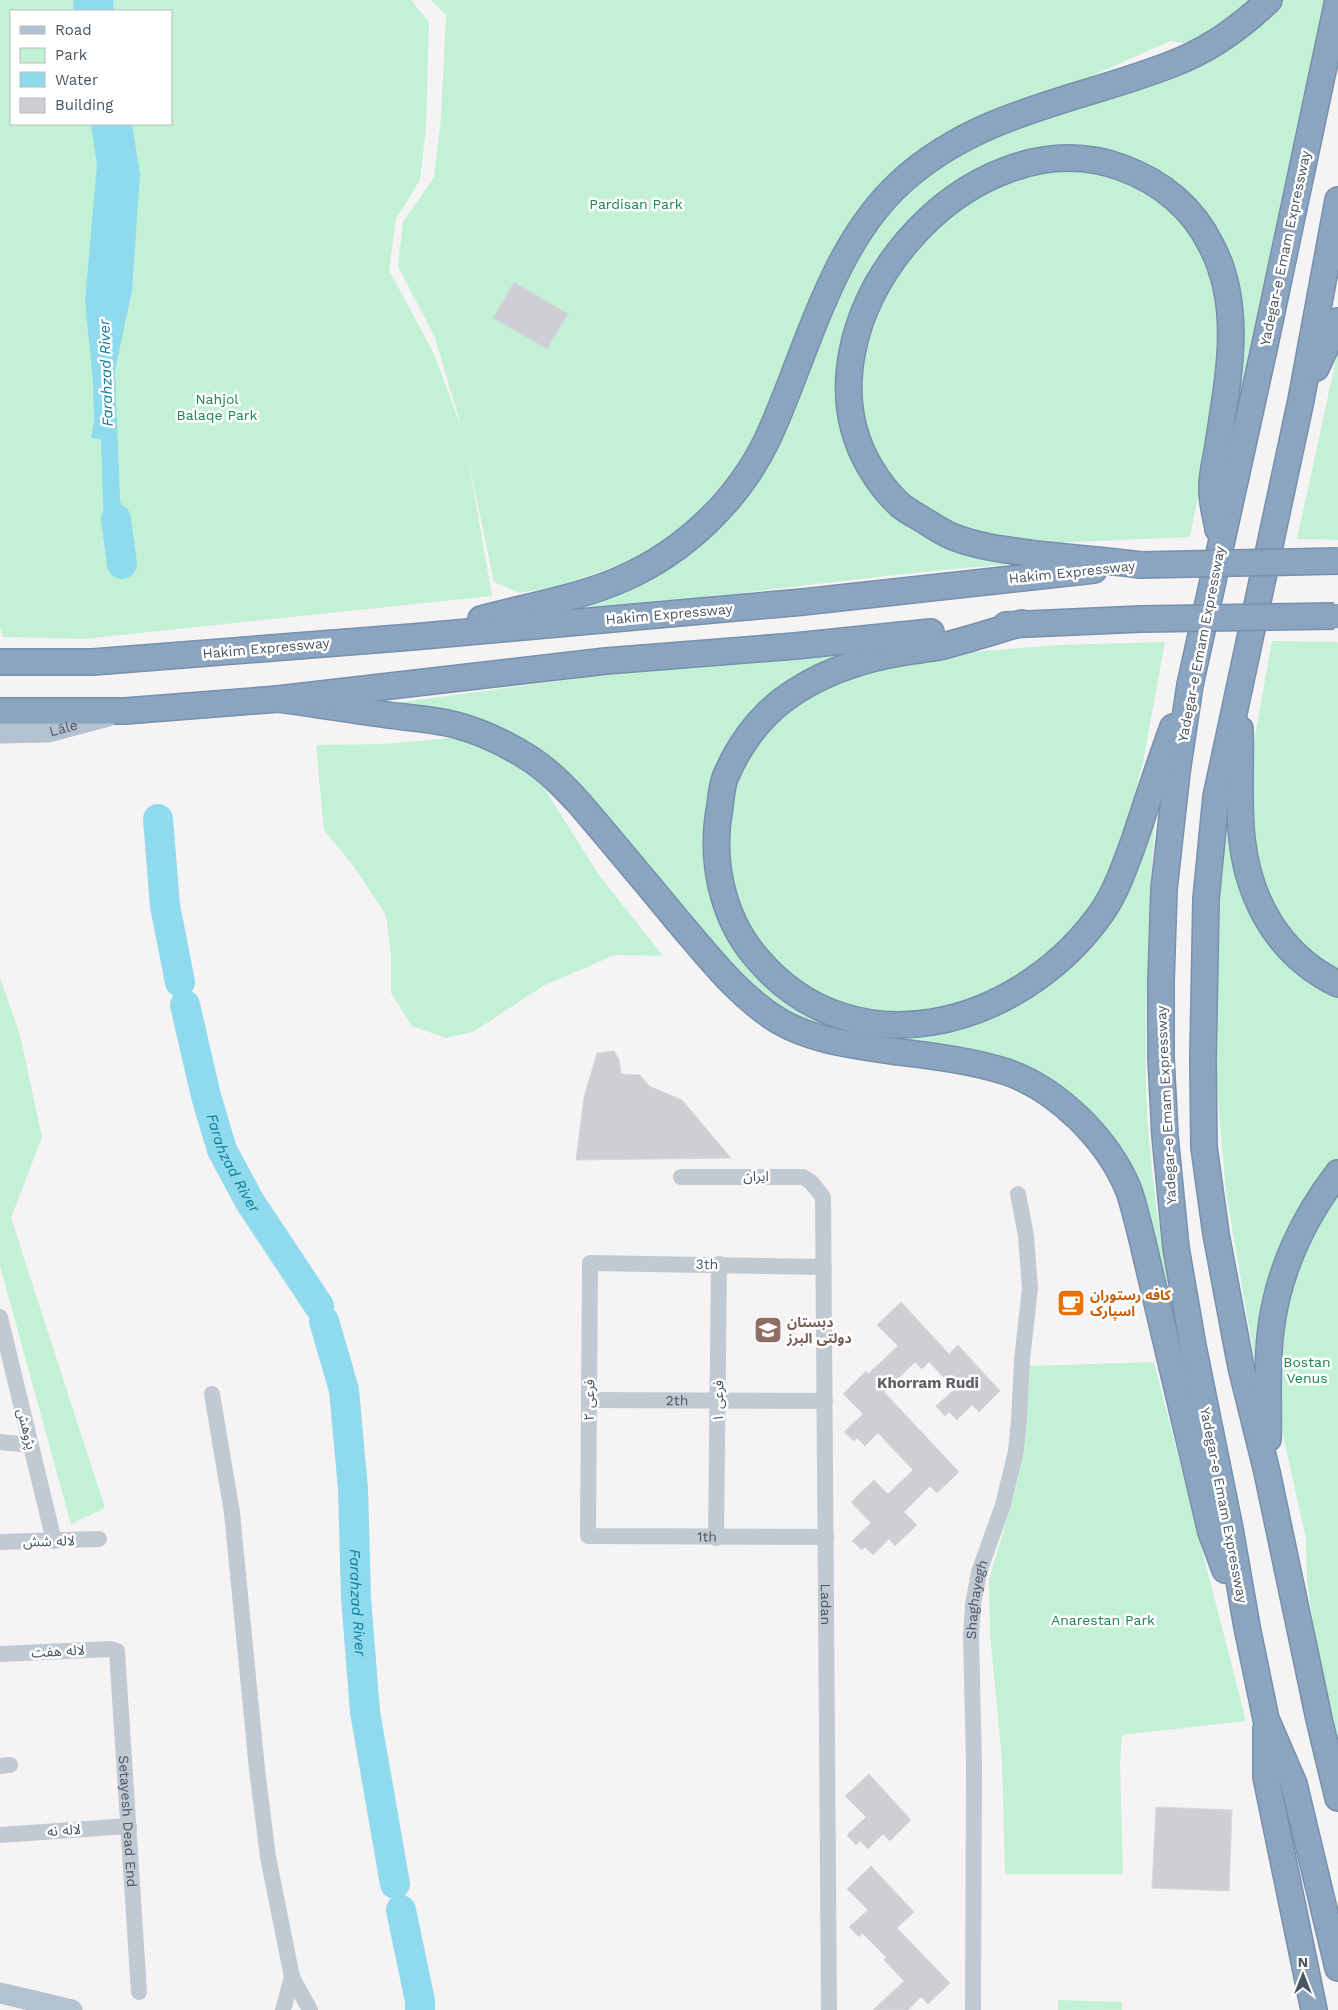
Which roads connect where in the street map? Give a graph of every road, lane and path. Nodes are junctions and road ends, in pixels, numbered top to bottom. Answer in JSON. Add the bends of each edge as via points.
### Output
{"nodes":[{"id":1,"x":1269,"y":0,"type":"edge"},
{"id":2,"x":1338,"y":0,"type":"edge"},
{"id":3,"x":1338,"y":200,"type":"edge"},
{"id":4,"x":1338,"y":321,"type":"edge"},
{"id":5,"x":1301,"y":400,"type":"junction"},
{"id":6,"x":1220,"y":540,"type":"junction"},
{"id":7,"x":1338,"y":561,"type":"edge"},
{"id":8,"x":1141,"y":565,"type":"junction"},
{"id":9,"x":1337,"y":616,"type":"edge"},
{"id":10,"x":1022,"y":623,"type":"junction"},
{"id":11,"x":412,"y":637,"type":"junction"},
{"id":12,"x":0,"y":652,"type":"edge"},
{"id":13,"x":0,"y":662,"type":"edge"},
{"id":14,"x":93,"y":662,"type":"junction"},
{"id":15,"x":1190,"y":685,"type":"junction"},
{"id":16,"x":1239,"y":689,"type":"junction"},
{"id":17,"x":278,"y":699,"type":"junction"},
{"id":18,"x":0,"y":711,"type":"edge"},
{"id":19,"x":125,"y":711,"type":"junction"},
{"id":20,"x":0,"y":733,"type":"edge"},
{"id":21,"x":1338,"y":984,"type":"edge"},
{"id":22,"x":1338,"y":1173,"type":"edge"},
{"id":23,"x":681,"y":1177,"type":"dead end"},
{"id":24,"x":1018,"y":1194,"type":"dead end"},
{"id":25,"x":824,"y":1197,"type":"joint"},
{"id":26,"x":590,"y":1263,"type":"joint"},
{"id":27,"x":719,"y":1264,"type":"junction"},
{"id":28,"x":824,"y":1267,"type":"junction"},
{"id":29,"x":0,"y":1317,"type":"edge"},
{"id":30,"x":212,"y":1394,"type":"dead end"},
{"id":31,"x":589,"y":1400,"type":"junction"},
{"id":32,"x":718,"y":1401,"type":"junction"},
{"id":33,"x":825,"y":1401,"type":"junction"},
{"id":34,"x":0,"y":1442,"type":"edge"},
{"id":35,"x":31,"y":1445,"type":"junction"},
{"id":36,"x":1267,"y":1472,"type":"junction"},
{"id":37,"x":588,"y":1536,"type":"joint"},
{"id":38,"x":826,"y":1537,"type":"junction"},
{"id":39,"x":716,"y":1538,"type":"junction"},
{"id":40,"x":98,"y":1540,"type":"dead end"},
{"id":41,"x":54,"y":1541,"type":"junction"},
{"id":42,"x":0,"y":1542,"type":"edge"},
{"id":43,"x":1247,"y":1627,"type":"junction"},
{"id":44,"x":117,"y":1651,"type":"joint"},
{"id":45,"x":0,"y":1654,"type":"edge"},
{"id":46,"x":1266,"y":1719,"type":"junction"},
{"id":47,"x":1338,"y":1798,"type":"edge"},
{"id":48,"x":129,"y":1826,"type":"junction"},
{"id":49,"x":0,"y":1835,"type":"edge"},
{"id":50,"x":1338,"y":1968,"type":"edge"},
{"id":51,"x":292,"y":1977,"type":"junction"},
{"id":52,"x":0,"y":1992,"type":"edge"},
{"id":53,"x":139,"y":1992,"type":"dead end"},
{"id":54,"x":72,"y":2010,"type":"edge"},
{"id":55,"x":283,"y":2010,"type":"edge"},
{"id":56,"x":310,"y":2010,"type":"edge"},
{"id":57,"x":829,"y":2010,"type":"edge"},
{"id":58,"x":973,"y":2010,"type":"edge"},
{"id":59,"x":1314,"y":2010,"type":"edge"}],
"edges":[{"from":1,"to":11,"type":"highway","via":[[1232,32],[1200,51],[1165,67],[1009,117],[933,156],[902,182],[877,206],[832,280],[767,440],[732,494],[685,541],[653,564],[589,590]]},
{"from":2,"to":6,"type":"highway","name":"Yadegar-e Emam Expressway"},
{"from":3,"to":5,"type":"highway"},
{"from":4,"to":5,"type":"highway"},
{"from":5,"to":16,"type":"highway"},
{"from":6,"to":8,"type":"highway","via":[[1211,489],[1229,370],[1231,315],[1221,267],[1212,246],[1197,220],[1181,204],[1157,184],[1136,173],[1085,158],[1059,158],[1023,164],[990,176],[933,215],[909,238],[879,282],[865,310],[850,359],[848,382],[854,431],[879,482],[901,506],[951,536],[1004,550]]},
{"from":6,"to":15,"type":"highway","name":"Yadegar-e Emam Expressway"},
{"from":7,"to":8,"type":"highway","name":"Hakim Expressway","bridge":true},
{"from":8,"to":11,"type":"highway","name":"Hakim Expressway","via":[[803,602]]},
{"from":9,"to":10,"type":"highway","bridge":true},
{"from":10,"to":15,"type":"highway","via":[[938,647],[868,659],[810,682],[782,701],[756,726],[725,779],[717,818],[716,845],[718,874],[728,909],[746,946],[769,973],[797,995],[827,1012],[857,1022],[921,1025],[976,1011],[1008,996],[1060,959],[1099,917],[1114,891]]},
{"from":10,"to":17,"type":"highway","via":[[606,662]]},
{"from":11,"to":14,"type":"highway","name":"Hakim Expressway"},
{"from":12,"to":14,"type":"street"},
{"from":13,"to":14,"type":"highway","name":"Hakim Expressway"},
{"from":15,"to":43,"type":"highway","name":"Yadegar-e Emam Expressway","via":[[1164,889],[1161,1058],[1165,1136],[1176,1248]]},
{"from":16,"to":21,"type":"highway","via":[[1242,839],[1252,886],[1276,934],[1298,959]]},
{"from":16,"to":36,"type":"highway","via":[[1216,797],[1209,852],[1204,954],[1204,1147],[1214,1225],[1241,1367]]},
{"from":17,"to":19,"type":"highway"},
{"from":17,"to":43,"type":"highway","via":[[456,725],[508,747],[532,760],[580,804],[720,970],[780,1021],[816,1037],[846,1044],[950,1059],[1007,1072],[1045,1092],[1087,1126],[1115,1162],[1129,1191],[1211,1532]]},
{"from":18,"to":19,"type":"highway"},
{"from":19,"to":20,"type":"main road","name":"Lāle","via":[[48,732]]},
{"from":22,"to":36,"type":"highway","via":[[1303,1227],[1279,1285],[1270,1329]]},
{"from":23,"to":25,"type":"street","name":"ایران","via":[[803,1177]]},
{"from":24,"to":58,"type":"street","name":"Shaghayegh","via":[[1026,1236],[1030,1288],[1016,1451],[1003,1505],[979,1572],[971,1636]]},
{"from":25,"to":28,"type":"street","name":"Ladan"},
{"from":26,"to":27,"type":"street","name":"3th"},
{"from":26,"to":31,"type":"street","name":"فرعی ۲"},
{"from":27,"to":28,"type":"street","name":"3th"},
{"from":27,"to":32,"type":"street","name":"فرعی ۱"},
{"from":28,"to":33,"type":"street","name":"Ladan"},
{"from":29,"to":35,"type":"street","name":"پژوهش"},
{"from":30,"to":51,"type":"street","via":[[232,1514],[268,1856]]},
{"from":31,"to":32,"type":"street","name":"2th"},
{"from":31,"to":37,"type":"street","name":"فرعی ۲"},
{"from":32,"to":33,"type":"street","name":"2th"},
{"from":32,"to":39,"type":"street","name":"فرعی ۱"},
{"from":33,"to":38,"type":"street","name":"Ladan"},
{"from":34,"to":35,"type":"street"},
{"from":35,"to":41,"type":"street","name":"پژوهش"},
{"from":36,"to":47,"type":"highway"},
{"from":37,"to":39,"type":"street","name":"1th"},
{"from":38,"to":39,"type":"street","name":"1th"},
{"from":38,"to":57,"type":"street","name":"Ladan"},
{"from":40,"to":41,"type":"street","name":"لاله شش"},
{"from":41,"to":42,"type":"street","name":"لاله شش"},
{"from":43,"to":46,"type":"highway","name":"Yadegar-e Emam Expressway"},
{"from":44,"to":45,"type":"street","name":"لاله هفت"},
{"from":44,"to":48,"type":"street","name":"Setayesh Dead End"},
{"from":46,"to":50,"type":"highway","name":"Yadegar-e Emam Expressway","via":[[1294,1784]]},
{"from":46,"to":59,"type":"highway","via":[[1266,1778]]},
{"from":48,"to":49,"type":"street","name":"لاله نه"},
{"from":48,"to":53,"type":"street","name":"Setayesh Dead End"},
{"from":51,"to":55,"type":"street"},
{"from":51,"to":56,"type":"street"},
{"from":52,"to":54,"type":"main road"}]}
